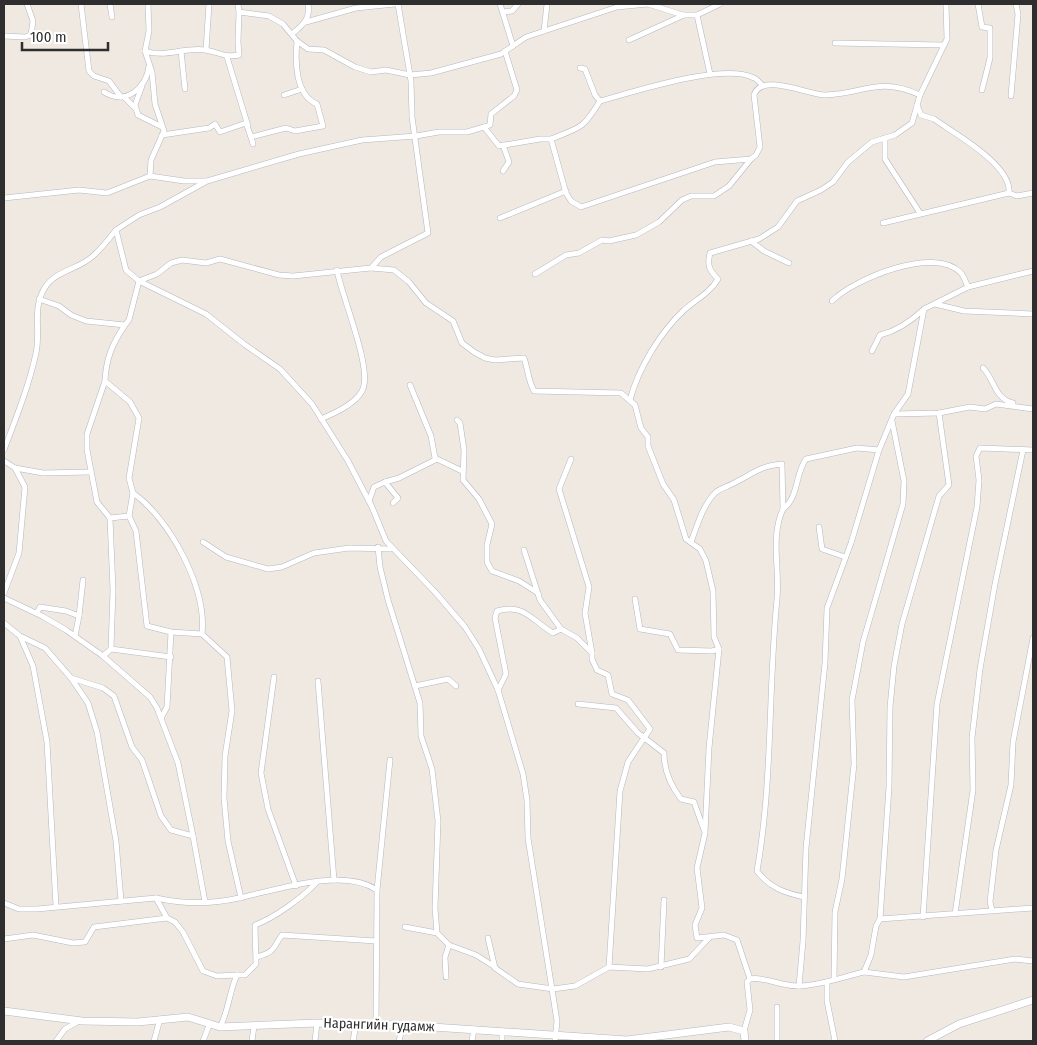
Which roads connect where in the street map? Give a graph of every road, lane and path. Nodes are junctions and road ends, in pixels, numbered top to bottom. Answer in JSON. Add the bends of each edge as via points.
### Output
{"nodes":[{"id":1,"x":27,"y":4,"type":"edge"},
{"id":2,"x":81,"y":4,"type":"edge"},
{"id":3,"x":110,"y":4,"type":"edge"},
{"id":4,"x":148,"y":4,"type":"edge"},
{"id":5,"x":209,"y":4,"type":"edge"},
{"id":6,"x":238,"y":4,"type":"edge"},
{"id":7,"x":308,"y":4,"type":"edge"},
{"id":8,"x":396,"y":4,"type":"edge"},
{"id":9,"x":500,"y":4,"type":"edge"},
{"id":10,"x":518,"y":4,"type":"edge"},
{"id":11,"x":547,"y":4,"type":"edge"},
{"id":12,"x":648,"y":4,"type":"edge"},
{"id":13,"x":720,"y":4,"type":"edge"},
{"id":14,"x":946,"y":4,"type":"edge"},
{"id":15,"x":978,"y":4,"type":"edge"},
{"id":16,"x":1016,"y":4,"type":"edge"},
{"id":17,"x":239,"y":12,"type":"junction"},
{"id":18,"x":503,"y":12,"type":"junction"},
{"id":19,"x":684,"y":15,"type":"junction"},
{"id":20,"x":697,"y":16,"type":"junction"},
{"id":21,"x":112,"y":17,"type":"dead end"},
{"id":22,"x":306,"y":22,"type":"junction"},
{"id":23,"x":544,"y":31,"type":"junction"},
{"id":24,"x":292,"y":34,"type":"junction"},
{"id":25,"x":4,"y":36,"type":"edge"},
{"id":26,"x":629,"y":40,"type":"dead end"},
{"id":27,"x":297,"y":41,"type":"junction"},
{"id":28,"x":835,"y":43,"type":"dead end"},
{"id":29,"x":944,"y":44,"type":"junction"},
{"id":30,"x":513,"y":46,"type":"junction"},
{"id":31,"x":206,"y":50,"type":"junction"},
{"id":32,"x":145,"y":51,"type":"junction"},
{"id":33,"x":181,"y":51,"type":"junction"},
{"id":34,"x":505,"y":51,"type":"junction"},
{"id":35,"x":227,"y":57,"type":"junction"},
{"id":36,"x":150,"y":63,"type":"junction"},
{"id":37,"x":580,"y":68,"type":"dead end"},
{"id":38,"x":710,"y":74,"type":"junction"},
{"id":39,"x":410,"y":75,"type":"junction"},
{"id":40,"x":143,"y":85,"type":"junction"},
{"id":41,"x":762,"y":85,"type":"junction"},
{"id":42,"x":185,"y":89,"type":"dead end"},
{"id":43,"x":302,"y":89,"type":"junction"},
{"id":44,"x":982,"y":90,"type":"dead end"},
{"id":45,"x":104,"y":92,"type":"dead end"},
{"id":46,"x":284,"y":94,"type":"dead end"},
{"id":47,"x":920,"y":95,"type":"junction"},
{"id":48,"x":1012,"y":96,"type":"dead end"},
{"id":49,"x":123,"y":97,"type":"junction"},
{"id":50,"x":600,"y":101,"type":"junction"},
{"id":51,"x":917,"y":104,"type":"junction"},
{"id":52,"x":136,"y":109,"type":"junction"},
{"id":53,"x":162,"y":127,"type":"junction"},
{"id":54,"x":484,"y":128,"type":"junction"},
{"id":55,"x":162,"y":135,"type":"junction"},
{"id":56,"x":416,"y":136,"type":"junction"},
{"id":57,"x":251,"y":137,"type":"junction"},
{"id":58,"x":885,"y":138,"type":"junction"},
{"id":59,"x":551,"y":139,"type":"junction"},
{"id":60,"x":253,"y":144,"type":"dead end"},
{"id":61,"x":503,"y":145,"type":"junction"},
{"id":62,"x":751,"y":159,"type":"junction"},
{"id":63,"x":503,"y":171,"type":"dead end"},
{"id":64,"x":150,"y":176,"type":"junction"},
{"id":65,"x":207,"y":181,"type":"junction"},
{"id":66,"x":566,"y":191,"type":"junction"},
{"id":67,"x":1009,"y":193,"type":"junction"},
{"id":68,"x":1033,"y":193,"type":"edge"},
{"id":69,"x":4,"y":198,"type":"edge"},
{"id":70,"x":920,"y":213,"type":"junction"},
{"id":71,"x":500,"y":218,"type":"dead end"},
{"id":72,"x":883,"y":223,"type":"dead end"},
{"id":73,"x":116,"y":230,"type":"junction"},
{"id":74,"x":751,"y":241,"type":"junction"},
{"id":75,"x":789,"y":263,"type":"dead end"},
{"id":76,"x":371,"y":268,"type":"junction"},
{"id":77,"x":336,"y":270,"type":"junction"},
{"id":78,"x":1033,"y":271,"type":"edge"},
{"id":79,"x":535,"y":274,"type":"dead end"},
{"id":80,"x":139,"y":280,"type":"junction"},
{"id":81,"x":968,"y":286,"type":"junction"},
{"id":82,"x":39,"y":300,"type":"junction"},
{"id":83,"x":832,"y":301,"type":"dead end"},
{"id":84,"x":935,"y":304,"type":"junction"},
{"id":85,"x":924,"y":309,"type":"junction"},
{"id":86,"x":1033,"y":314,"type":"edge"},
{"id":87,"x":125,"y":325,"type":"junction"},
{"id":88,"x":872,"y":351,"type":"dead end"},
{"id":89,"x":983,"y":368,"type":"dead end"},
{"id":90,"x":106,"y":382,"type":"junction"},
{"id":91,"x":410,"y":385,"type":"dead end"},
{"id":92,"x":630,"y":400,"type":"junction"},
{"id":93,"x":1025,"y":406,"type":"junction"},
{"id":94,"x":1033,"y":408,"type":"edge"},
{"id":95,"x":939,"y":413,"type":"junction"},
{"id":96,"x":894,"y":414,"type":"junction"},
{"id":97,"x":321,"y":419,"type":"junction"},
{"id":98,"x":457,"y":420,"type":"dead end"},
{"id":99,"x":892,"y":420,"type":"junction"},
{"id":100,"x":4,"y":450,"type":"edge"},
{"id":101,"x":879,"y":450,"type":"junction"},
{"id":102,"x":1023,"y":450,"type":"junction"},
{"id":103,"x":1033,"y":450,"type":"edge"},
{"id":104,"x":437,"y":459,"type":"junction"},
{"id":105,"x":571,"y":459,"type":"dead end"},
{"id":106,"x":4,"y":461,"type":"edge"},
{"id":107,"x":15,"y":468,"type":"junction"},
{"id":108,"x":462,"y":471,"type":"junction"},
{"id":109,"x":90,"y":472,"type":"junction"},
{"id":110,"x":385,"y":482,"type":"junction"},
{"id":111,"x":133,"y":493,"type":"junction"},
{"id":112,"x":369,"y":501,"type":"junction"},
{"id":113,"x":393,"y":503,"type":"dead end"},
{"id":114,"x":784,"y":509,"type":"junction"},
{"id":115,"x":129,"y":516,"type":"junction"},
{"id":116,"x":110,"y":518,"type":"junction"},
{"id":117,"x":819,"y":527,"type":"dead end"},
{"id":118,"x":202,"y":542,"type":"dead end"},
{"id":119,"x":691,"y":542,"type":"junction"},
{"id":120,"x":378,"y":548,"type":"junction"},
{"id":121,"x":391,"y":549,"type":"junction"},
{"id":122,"x":524,"y":550,"type":"dead end"},
{"id":123,"x":845,"y":557,"type":"junction"},
{"id":124,"x":83,"y":580,"type":"dead end"},
{"id":125,"x":4,"y":593,"type":"edge"},
{"id":126,"x":538,"y":593,"type":"junction"},
{"id":127,"x":4,"y":598,"type":"edge"},
{"id":128,"x":635,"y":599,"type":"dead end"},
{"id":129,"x":36,"y":613,"type":"junction"},
{"id":130,"x":79,"y":616,"type":"junction"},
{"id":131,"x":4,"y":623,"type":"edge"},
{"id":132,"x":561,"y":629,"type":"junction"},
{"id":133,"x":171,"y":632,"type":"junction"},
{"id":134,"x":202,"y":634,"type":"junction"},
{"id":135,"x":20,"y":636,"type":"junction"},
{"id":136,"x":75,"y":636,"type":"junction"},
{"id":137,"x":1033,"y":638,"type":"edge"},
{"id":138,"x":111,"y":648,"type":"junction"},
{"id":139,"x":719,"y":649,"type":"junction"},
{"id":140,"x":592,"y":653,"type":"junction"},
{"id":141,"x":103,"y":656,"type":"junction"},
{"id":142,"x":171,"y":657,"type":"junction"},
{"id":143,"x":274,"y":677,"type":"dead end"},
{"id":144,"x":72,"y":678,"type":"junction"},
{"id":145,"x":318,"y":681,"type":"dead end"},
{"id":146,"x":416,"y":686,"type":"junction"},
{"id":147,"x":456,"y":686,"type":"dead end"},
{"id":148,"x":498,"y":690,"type":"junction"},
{"id":149,"x":578,"y":704,"type":"dead end"},
{"id":150,"x":161,"y":718,"type":"junction"},
{"id":151,"x":646,"y":739,"type":"junction"},
{"id":152,"x":390,"y":760,"type":"dead end"},
{"id":153,"x":705,"y":833,"type":"junction"},
{"id":154,"x":192,"y":836,"type":"junction"},
{"id":155,"x":334,"y":880,"type":"junction"},
{"id":156,"x":316,"y":882,"type":"junction"},
{"id":157,"x":296,"y":886,"type":"junction"},
{"id":158,"x":377,"y":890,"type":"junction"},
{"id":159,"x":804,"y":897,"type":"junction"},
{"id":160,"x":156,"y":898,"type":"junction"},
{"id":161,"x":241,"y":898,"type":"junction"},
{"id":162,"x":664,"y":900,"type":"dead end"},
{"id":163,"x":121,"y":901,"type":"junction"},
{"id":164,"x":205,"y":902,"type":"junction"},
{"id":165,"x":4,"y":903,"type":"edge"},
{"id":166,"x":56,"y":906,"type":"junction"},
{"id":167,"x":1033,"y":908,"type":"edge"},
{"id":168,"x":992,"y":910,"type":"junction"},
{"id":169,"x":955,"y":914,"type":"junction"},
{"id":170,"x":167,"y":918,"type":"junction"},
{"id":171,"x":923,"y":918,"type":"junction"},
{"id":172,"x":880,"y":919,"type":"junction"},
{"id":173,"x":405,"y":927,"type":"dead end"},
{"id":174,"x":437,"y":933,"type":"junction"},
{"id":175,"x":709,"y":937,"type":"junction"},
{"id":176,"x":488,"y":938,"type":"dead end"},
{"id":177,"x":4,"y":939,"type":"edge"},
{"id":178,"x":376,"y":941,"type":"junction"},
{"id":179,"x":449,"y":945,"type":"junction"},
{"id":180,"x":257,"y":957,"type":"junction"},
{"id":181,"x":1033,"y":961,"type":"edge"},
{"id":182,"x":608,"y":967,"type":"junction"},
{"id":183,"x":661,"y":967,"type":"junction"},
{"id":184,"x":495,"y":968,"type":"junction"},
{"id":185,"x":864,"y":972,"type":"junction"},
{"id":186,"x":237,"y":975,"type":"junction"},
{"id":187,"x":446,"y":977,"type":"dead end"},
{"id":188,"x":750,"y":978,"type":"junction"},
{"id":189,"x":834,"y":979,"type":"junction"},
{"id":190,"x":827,"y":982,"type":"junction"},
{"id":191,"x":799,"y":986,"type":"junction"},
{"id":192,"x":553,"y":989,"type":"junction"},
{"id":193,"x":1033,"y":1000,"type":"edge"},
{"id":194,"x":777,"y":1007,"type":"dead end"},
{"id":195,"x":4,"y":1011,"type":"edge"},
{"id":196,"x":160,"y":1018,"type":"junction"},
{"id":197,"x":82,"y":1020,"type":"junction"},
{"id":198,"x":210,"y":1023,"type":"junction"},
{"id":199,"x":317,"y":1024,"type":"junction"},
{"id":200,"x":356,"y":1024,"type":"junction"},
{"id":201,"x":376,"y":1025,"type":"junction"},
{"id":202,"x":403,"y":1025,"type":"junction"},
{"id":203,"x":254,"y":1026,"type":"junction"},
{"id":204,"x":220,"y":1027,"type":"junction"},
{"id":205,"x":474,"y":1029,"type":"junction"},
{"id":206,"x":744,"y":1030,"type":"junction"},
{"id":207,"x":502,"y":1031,"type":"junction"},
{"id":208,"x":555,"y":1038,"type":"edge"},
{"id":209,"x":56,"y":1041,"type":"edge"},
{"id":210,"x":154,"y":1041,"type":"edge"},
{"id":211,"x":203,"y":1041,"type":"edge"},
{"id":212,"x":252,"y":1041,"type":"edge"},
{"id":213,"x":315,"y":1041,"type":"edge"},
{"id":214,"x":353,"y":1041,"type":"edge"},
{"id":215,"x":399,"y":1041,"type":"edge"},
{"id":216,"x":472,"y":1041,"type":"edge"},
{"id":217,"x":502,"y":1041,"type":"edge"},
{"id":218,"x":745,"y":1041,"type":"edge"},
{"id":219,"x":777,"y":1041,"type":"edge"},
{"id":220,"x":835,"y":1041,"type":"edge"},
{"id":221,"x":927,"y":1041,"type":"edge"}],
"edges":[{"from":1,"to":25,"type":"street","via":[[34,21],[31,35]]},
{"from":2,"to":49,"type":"street","via":[[89,71],[109,81]]},
{"from":3,"to":21,"type":"street"},
{"from":4,"to":32,"type":"street","via":[[149,31]]},
{"from":5,"to":31,"type":"street"},
{"from":6,"to":17,"type":"street"},
{"from":7,"to":22,"type":"street"},
{"from":8,"to":22,"type":"street","via":[[356,8]]},
{"from":8,"to":39,"type":"street"},
{"from":9,"to":18,"type":"street"},
{"from":10,"to":18,"type":"street","via":[[512,11]]},
{"from":11,"to":23,"type":"street"},
{"from":12,"to":19,"type":"street"},
{"from":12,"to":23,"type":"street","via":[[618,7]]},
{"from":13,"to":20,"type":"street"},
{"from":14,"to":29,"type":"street","via":[[947,39]]},
{"from":15,"to":44,"type":"street","via":[[982,27],[990,28],[990,58]]},
{"from":16,"to":48,"type":"street"},
{"from":17,"to":24,"type":"street","via":[[268,16],[283,24]]},
{"from":17,"to":35,"type":"street","via":[[240,55]]},
{"from":18,"to":30,"type":"street"},
{"from":19,"to":20,"type":"street"},
{"from":19,"to":26,"type":"street"},
{"from":20,"to":38,"type":"street"},
{"from":22,"to":24,"type":"street"},
{"from":23,"to":30,"type":"street"},
{"from":24,"to":27,"type":"street"},
{"from":27,"to":39,"type":"street","via":[[308,49],[324,50],[371,72],[386,70]]},
{"from":27,"to":43,"type":"street","via":[[296,57]]},
{"from":28,"to":29,"type":"street"},
{"from":29,"to":47,"type":"street"},
{"from":30,"to":34,"type":"street"},
{"from":31,"to":33,"type":"street"},
{"from":31,"to":35,"type":"street"},
{"from":32,"to":33,"type":"street","via":[[155,54]]},
{"from":32,"to":36,"type":"street"},
{"from":33,"to":42,"type":"street"},
{"from":34,"to":39,"type":"street","via":[[431,73]]},
{"from":34,"to":54,"type":"street","via":[[517,90],[491,114],[490,124]]},
{"from":35,"to":57,"type":"street"},
{"from":36,"to":40,"type":"street"},
{"from":36,"to":53,"type":"street","via":[[154,104]]},
{"from":37,"to":50,"type":"street","via":[[585,69]]},
{"from":38,"to":41,"type":"street","via":[[744,75]]},
{"from":38,"to":50,"type":"street"},
{"from":39,"to":56,"type":"street"},
{"from":40,"to":49,"type":"street"},
{"from":40,"to":52,"type":"street"},
{"from":41,"to":47,"type":"street","via":[[790,86],[825,95],[874,86],[902,87]]},
{"from":41,"to":62,"type":"street","via":[[754,95],[760,147]]},
{"from":43,"to":46,"type":"street"},
{"from":43,"to":57,"type":"street","via":[[310,101],[317,104],[323,126],[295,131],[286,128]]},
{"from":45,"to":49,"type":"street"},
{"from":47,"to":51,"type":"street"},
{"from":49,"to":52,"type":"street"},
{"from":50,"to":59,"type":"street","via":[[587,123]]},
{"from":51,"to":58,"type":"street","via":[[912,123]]},
{"from":51,"to":67,"type":"street","via":[[921,115],[934,119],[1000,168],[1010,185]]},
{"from":52,"to":53,"type":"street","via":[[138,115]]},
{"from":53,"to":55,"type":"street"},
{"from":54,"to":56,"type":"street"},
{"from":54,"to":61,"type":"street","via":[[499,146]]},
{"from":55,"to":57,"type":"street","via":[[210,128],[216,124],[220,132],[246,123]]},
{"from":55,"to":64,"type":"street","via":[[151,160]]},
{"from":56,"to":65,"type":"street","via":[[362,140],[299,154]]},
{"from":56,"to":76,"type":"street","via":[[428,233],[381,257]]},
{"from":57,"to":60,"type":"street"},
{"from":58,"to":70,"type":"street","via":[[885,159]]},
{"from":58,"to":74,"type":"street","via":[[872,142],[848,162],[833,182],[797,201],[778,227]]},
{"from":59,"to":61,"type":"street"},
{"from":59,"to":66,"type":"street"},
{"from":61,"to":63,"type":"street","via":[[509,162]]},
{"from":62,"to":66,"type":"street","via":[[715,162],[581,207],[571,201]]},
{"from":62,"to":79,"type":"street","via":[[729,186],[714,196],[691,196],[682,200],[659,222],[636,235],[602,240],[579,253],[566,255]]},
{"from":64,"to":65,"type":"street"},
{"from":64,"to":69,"type":"street","via":[[107,193],[79,190]]},
{"from":65,"to":73,"type":"street"},
{"from":66,"to":71,"type":"street"},
{"from":67,"to":68,"type":"street","via":[[1017,196]]},
{"from":67,"to":70,"type":"street"},
{"from":70,"to":72,"type":"street"},
{"from":73,"to":80,"type":"street","via":[[126,270]]},
{"from":73,"to":82,"type":"street","via":[[94,256],[76,268],[60,273],[45,287]]},
{"from":74,"to":75,"type":"street"},
{"from":74,"to":92,"type":"street","via":[[710,253],[707,263],[718,279],[683,311],[655,346],[637,376]]},
{"from":76,"to":77,"type":"street"},
{"from":76,"to":92,"type":"street","via":[[394,270],[409,282],[426,304],[453,321],[462,343],[474,352],[495,360],[524,358],[534,391],[621,393]]},
{"from":77,"to":80,"type":"street","via":[[293,276],[220,259],[206,263],[182,260]]},
{"from":77,"to":97,"type":"street","via":[[354,324],[365,376],[363,390],[355,399]]},
{"from":78,"to":81,"type":"street"},
{"from":80,"to":87,"type":"street"},
{"from":80,"to":97,"type":"street","via":[[206,314],[280,369],[312,404]]},
{"from":81,"to":83,"type":"street","via":[[961,272],[943,263],[909,263],[873,275],[842,291]]},
{"from":81,"to":84,"type":"street"},
{"from":82,"to":87,"type":"street","via":[[59,306],[86,321]]},
{"from":82,"to":100,"type":"street","via":[[37,350]]},
{"from":84,"to":85,"type":"street"},
{"from":84,"to":86,"type":"street","via":[[964,311]]},
{"from":85,"to":88,"type":"street","via":[[908,323],[880,335]]},
{"from":85,"to":96,"type":"street","via":[[908,394]]},
{"from":87,"to":90,"type":"street","via":[[113,342],[106,363]]},
{"from":89,"to":93,"type":"street","via":[[1002,398]]},
{"from":90,"to":109,"type":"street","via":[[87,434]]},
{"from":90,"to":111,"type":"street","via":[[130,402],[139,418],[129,478]]},
{"from":91,"to":104,"type":"street"},
{"from":92,"to":119,"type":"street","via":[[648,437],[648,446],[663,484],[674,500],[686,539]]},
{"from":93,"to":94,"type":"street"},
{"from":93,"to":95,"type":"street","via":[[996,404]]},
{"from":95,"to":96,"type":"street"},
{"from":95,"to":172,"type":"street","via":[[949,484],[939,496],[902,624],[894,666],[890,706],[890,787]]},
{"from":96,"to":99,"type":"street"},
{"from":97,"to":112,"type":"street"},
{"from":98,"to":108,"type":"street","via":[[464,444]]},
{"from":99,"to":101,"type":"street"},
{"from":99,"to":189,"type":"street","via":[[904,481],[903,504],[863,642],[852,700],[854,764],[842,879],[835,912]]},
{"from":101,"to":114,"type":"street","via":[[857,448],[806,459],[799,471],[793,498]]},
{"from":101,"to":123,"type":"street"},
{"from":102,"to":103,"type":"street"},
{"from":102,"to":169,"type":"street","via":[[980,669],[972,738],[973,790]]},
{"from":102,"to":171,"type":"street","via":[[980,448],[976,456],[979,480],[977,507],[937,704]]},
{"from":104,"to":108,"type":"street"},
{"from":104,"to":110,"type":"street"},
{"from":105,"to":140,"type":"street","via":[[558,489],[590,587],[586,613]]},
{"from":106,"to":107,"type":"street"},
{"from":107,"to":109,"type":"street","via":[[43,473]]},
{"from":107,"to":125,"type":"street","via":[[25,487],[24,520],[19,553]]},
{"from":108,"to":126,"type":"street","via":[[463,480],[479,499],[492,524],[487,562],[492,571],[519,581]]},
{"from":109,"to":116,"type":"street","via":[[98,502]]},
{"from":110,"to":112,"type":"street","via":[[374,487]]},
{"from":110,"to":113,"type":"street","via":[[398,498]]},
{"from":111,"to":115,"type":"street"},
{"from":111,"to":134,"type":"street","via":[[160,518],[182,553],[200,600],[204,618]]},
{"from":112,"to":121,"type":"street"},
{"from":114,"to":119,"type":"street","via":[[782,464],[768,465],[715,493],[698,522]]},
{"from":114,"to":159,"type":"street","via":[[776,539],[777,597],[766,822],[757,871],[782,892]]},
{"from":115,"to":116,"type":"street"},
{"from":115,"to":133,"type":"street","via":[[136,530],[147,626]]},
{"from":116,"to":138,"type":"street"},
{"from":117,"to":123,"type":"street","via":[[822,549]]},
{"from":118,"to":120,"type":"street","via":[[226,557],[268,569],[282,567],[314,553]]},
{"from":119,"to":139,"type":"street","via":[[700,549],[706,561],[713,591],[714,637]]},
{"from":120,"to":121,"type":"street"},
{"from":120,"to":146,"type":"street","via":[[388,600]]},
{"from":121,"to":148,"type":"street","via":[[465,627]]},
{"from":122,"to":126,"type":"street"},
{"from":123,"to":159,"type":"street","via":[[827,608]]},
{"from":124,"to":130,"type":"street"},
{"from":126,"to":132,"type":"street"},
{"from":127,"to":129,"type":"street"},
{"from":128,"to":139,"type":"street","via":[[640,628],[670,634],[678,650]]},
{"from":129,"to":130,"type":"street","via":[[40,607]]},
{"from":129,"to":136,"type":"street"},
{"from":130,"to":136,"type":"street"},
{"from":131,"to":135,"type":"street"},
{"from":132,"to":140,"type":"street","via":[[577,638]]},
{"from":132,"to":148,"type":"street","via":[[553,633],[525,611],[510,606],[497,610],[495,618],[506,674]]},
{"from":133,"to":134,"type":"street"},
{"from":133,"to":142,"type":"street"},
{"from":134,"to":161,"type":"street","via":[[227,657],[231,680],[232,711],[225,756],[224,798],[228,840]]},
{"from":135,"to":144,"type":"street","via":[[45,648]]},
{"from":135,"to":166,"type":"street","via":[[33,666],[47,742]]},
{"from":136,"to":141,"type":"street"},
{"from":137,"to":168,"type":"street","via":[[1013,742],[1011,785],[996,850],[990,902]]},
{"from":138,"to":141,"type":"street"},
{"from":138,"to":142,"type":"street"},
{"from":139,"to":153,"type":"street"},
{"from":140,"to":151,"type":"street","via":[[597,670],[608,675],[612,694],[628,700],[650,729]]},
{"from":141,"to":150,"type":"street","via":[[150,697]]},
{"from":142,"to":150,"type":"street","via":[[167,707]]},
{"from":143,"to":157,"type":"street","via":[[261,773],[268,809]]},
{"from":144,"to":154,"type":"street","via":[[103,688],[114,696],[132,746],[142,760],[161,816],[171,830]]},
{"from":144,"to":163,"type":"street","via":[[88,703],[97,732],[116,841]]},
{"from":145,"to":155,"type":"street"},
{"from":146,"to":147,"type":"street","via":[[448,679]]},
{"from":146,"to":174,"type":"street","via":[[421,736],[432,769],[438,821]]},
{"from":148,"to":192,"type":"street","via":[[523,774],[528,838]]},
{"from":149,"to":151,"type":"street","via":[[616,708]]},
{"from":150,"to":154,"type":"street","via":[[178,763]]},
{"from":151,"to":153,"type":"street","via":[[664,753],[664,770],[681,799],[694,802]]},
{"from":151,"to":182,"type":"street","via":[[628,762],[620,792]]},
{"from":152,"to":158,"type":"street"},
{"from":153,"to":175,"type":"street","via":[[696,868],[702,908],[696,925],[697,938]]},
{"from":154,"to":164,"type":"street"},
{"from":155,"to":156,"type":"street"},
{"from":155,"to":158,"type":"street","via":[[361,883]]},
{"from":156,"to":157,"type":"street"},
{"from":156,"to":180,"type":"street","via":[[267,920],[255,925]]},
{"from":157,"to":161,"type":"street"},
{"from":158,"to":178,"type":"street"},
{"from":159,"to":191,"type":"street"},
{"from":160,"to":163,"type":"street"},
{"from":160,"to":164,"type":"street","via":[[173,902]]},
{"from":160,"to":170,"type":"street"},
{"from":161,"to":164,"type":"street"},
{"from":162,"to":183,"type":"street"},
{"from":163,"to":166,"type":"street"},
{"from":165,"to":166,"type":"street","via":[[18,909]]},
{"from":167,"to":168,"type":"street"},
{"from":168,"to":169,"type":"street"},
{"from":169,"to":171,"type":"street"},
{"from":170,"to":177,"type":"street","via":[[94,927],[85,942],[32,936]]},
{"from":170,"to":186,"type":"street","via":[[183,932],[203,970],[217,976]]},
{"from":171,"to":172,"type":"street"},
{"from":172,"to":185,"type":"street"},
{"from":173,"to":174,"type":"street"},
{"from":174,"to":179,"type":"street"},
{"from":175,"to":183,"type":"street","via":[[689,959]]},
{"from":175,"to":188,"type":"street","via":[[724,935],[737,940]]},
{"from":176,"to":184,"type":"street"},
{"from":178,"to":180,"type":"street","via":[[282,935],[273,950]]},
{"from":178,"to":201,"type":"street"},
{"from":179,"to":184,"type":"street","via":[[476,955]]},
{"from":179,"to":187,"type":"street"},
{"from":180,"to":186,"type":"street","via":[[250,972]]},
{"from":181,"to":185,"type":"street","via":[[1015,959],[904,977]]},
{"from":182,"to":183,"type":"street","via":[[630,970]]},
{"from":182,"to":192,"type":"street","via":[[575,986]]},
{"from":184,"to":192,"type":"street","via":[[518,984]]},
{"from":185,"to":189,"type":"street"},
{"from":186,"to":204,"type":"street"},
{"from":188,"to":191,"type":"street"},
{"from":188,"to":206,"type":"street","via":[[747,982],[750,1010]]},
{"from":189,"to":190,"type":"street"},
{"from":190,"to":191,"type":"street"},
{"from":190,"to":220,"type":"street","via":[[827,1001]]},
{"from":192,"to":208,"type":"street","via":[[557,1021]]},
{"from":193,"to":221,"type":"main road","via":[[959,1024]]},
{"from":194,"to":219,"type":"street"},
{"from":195,"to":197,"type":"main road","name":"Нарангийн гудамж"},
{"from":196,"to":197,"type":"main road","name":"Нарангийн гудамж","via":[[138,1022]]},
{"from":196,"to":198,"type":"main road","name":"Нарангийн гудамж","via":[[188,1017]]},
{"from":196,"to":210,"type":"street"},
{"from":197,"to":209,"type":"street","via":[[65,1029]]},
{"from":198,"to":204,"type":"main road","name":"Нарангийн гудамж"},
{"from":198,"to":211,"type":"street"},
{"from":199,"to":200,"type":"main road","name":"Нарангийн гудамж"},
{"from":199,"to":203,"type":"main road","name":"Нарангийн гудамж"},
{"from":199,"to":213,"type":"street"},
{"from":200,"to":201,"type":"main road","name":"Нарангийн гудамж"},
{"from":200,"to":214,"type":"street"},
{"from":201,"to":202,"type":"main road","name":"Нарангийн гудамж"},
{"from":202,"to":205,"type":"main road","name":"Нарангийн гудамж"},
{"from":202,"to":215,"type":"street"},
{"from":203,"to":204,"type":"main road","name":"Нарангийн гудамж"},
{"from":203,"to":212,"type":"street"},
{"from":205,"to":207,"type":"main road","name":"Нарангийн гудамж"},
{"from":205,"to":216,"type":"street"},
{"from":206,"to":208,"type":"main road","name":"Нарангийн гудамж","via":[[730,1028],[627,1040]]},
{"from":206,"to":218,"type":"main road"},
{"from":207,"to":208,"type":"main road","name":"Нарангийн гудамж"},
{"from":207,"to":217,"type":"street"}]}
